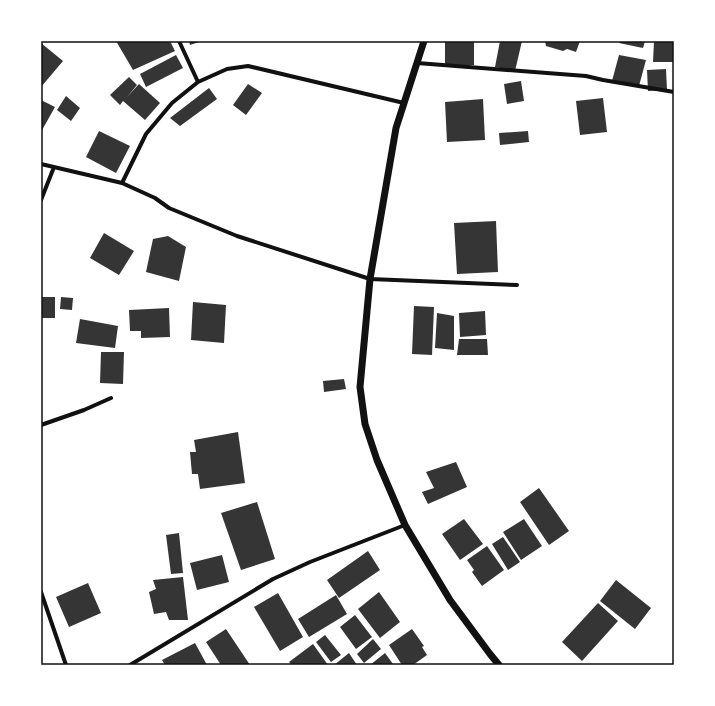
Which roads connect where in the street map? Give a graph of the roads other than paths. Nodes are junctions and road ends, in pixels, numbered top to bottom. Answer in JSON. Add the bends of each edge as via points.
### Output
{"nodes":[{"id":1,"x":179,"y":41,"type":"edge"},
{"id":2,"x":424,"y":41,"type":"edge"},
{"id":3,"x":416,"y":63,"type":"junction"},
{"id":4,"x":198,"y":82,"type":"junction"},
{"id":5,"x":674,"y":92,"type":"edge"},
{"id":6,"x":404,"y":103,"type":"junction"},
{"id":7,"x":41,"y":164,"type":"edge"},
{"id":8,"x":54,"y":167,"type":"junction"},
{"id":9,"x":122,"y":183,"type":"junction"},
{"id":10,"x":41,"y":200,"type":"edge"},
{"id":11,"x":370,"y":279,"type":"junction"},
{"id":12,"x":517,"y":285,"type":"dead end"},
{"id":13,"x":111,"y":398,"type":"dead end"},
{"id":14,"x":41,"y":425,"type":"edge"},
{"id":15,"x":405,"y":525,"type":"junction"},
{"id":16,"x":41,"y":592,"type":"edge"},
{"id":17,"x":66,"y":665,"type":"edge"},
{"id":18,"x":130,"y":665,"type":"edge"},
{"id":19,"x":499,"y":665,"type":"edge"}],
"edges":[{"from":1,"to":4,"type":"street"},
{"from":2,"to":3,"type":"street"},
{"from":3,"to":5,"type":"street","via":[[586,76]]},
{"from":3,"to":6,"type":"street"},
{"from":4,"to":6,"type":"street","via":[[227,69],[248,66]]},
{"from":4,"to":9,"type":"street","via":[[172,103],[146,134]]},
{"from":6,"to":11,"type":"street","via":[[396,128]]},
{"from":7,"to":8,"type":"street"},
{"from":8,"to":9,"type":"street"},
{"from":8,"to":10,"type":"street"},
{"from":9,"to":11,"type":"street","via":[[155,198],[169,208],[237,236]]},
{"from":11,"to":12,"type":"street"},
{"from":11,"to":15,"type":"street","via":[[360,387],[364,417],[377,460]]},
{"from":13,"to":14,"type":"street"},
{"from":15,"to":18,"type":"street","via":[[273,579]]},
{"from":15,"to":19,"type":"street","via":[[450,600]]},
{"from":16,"to":17,"type":"street"}]}
